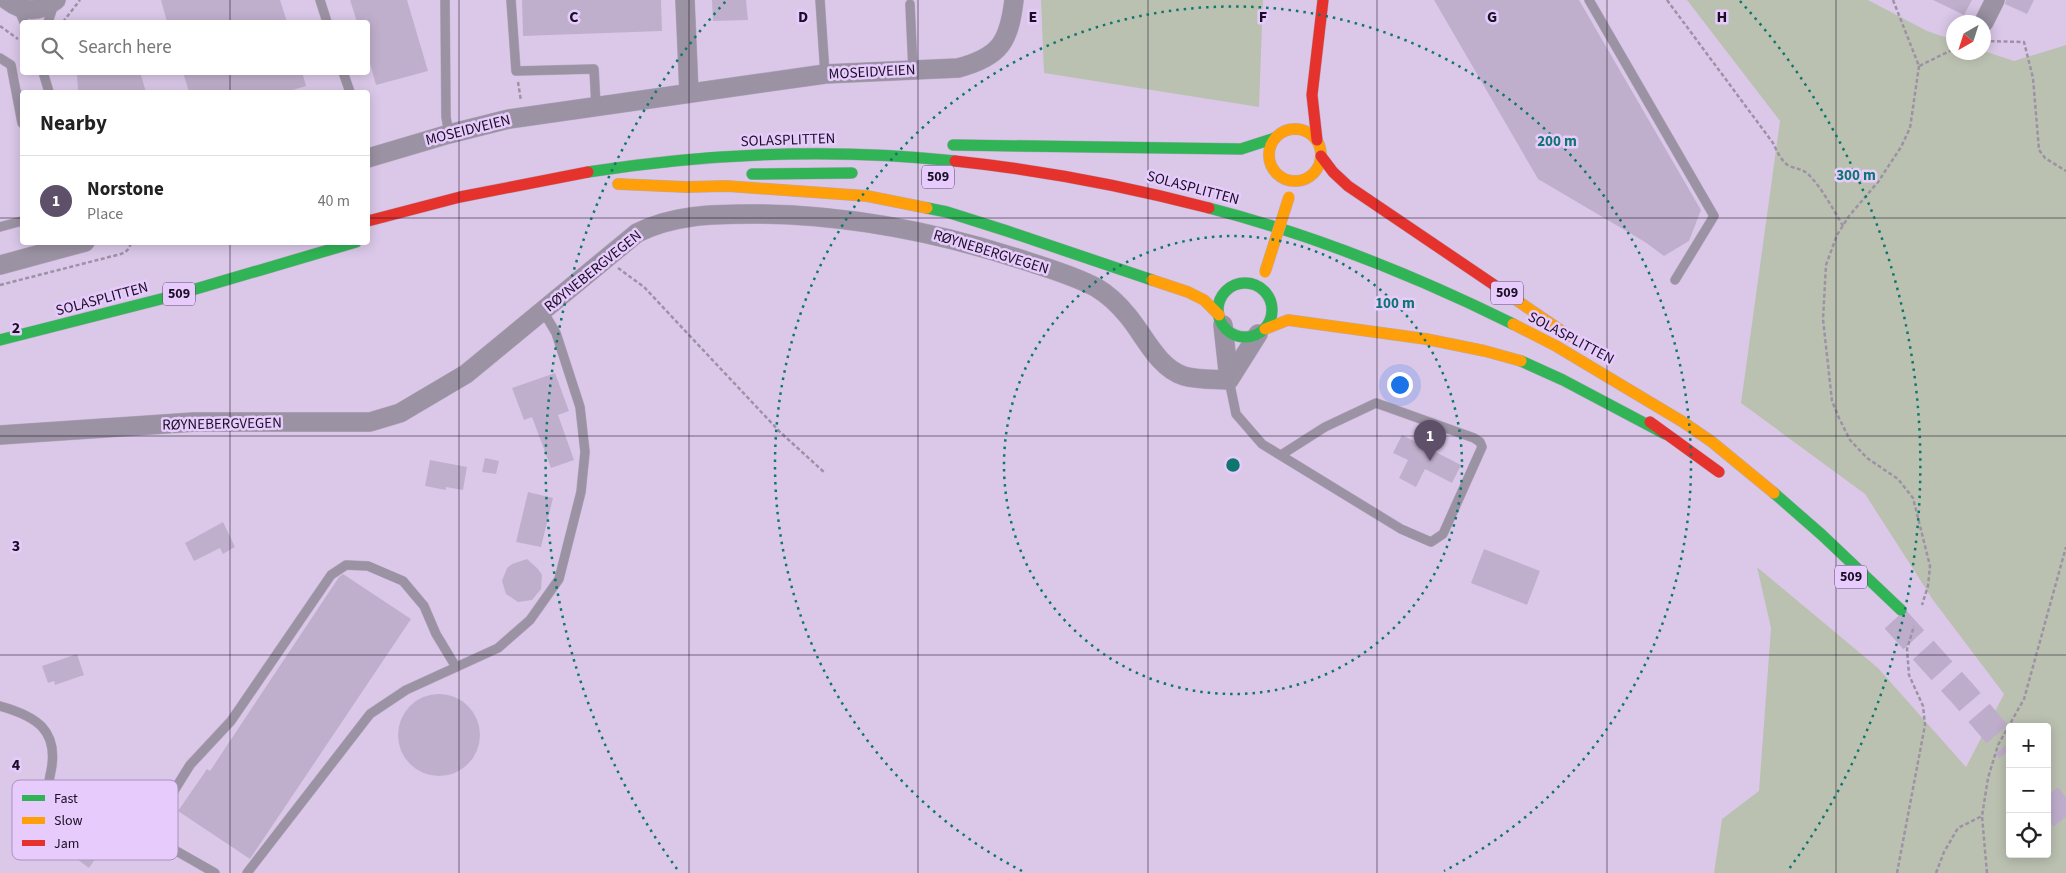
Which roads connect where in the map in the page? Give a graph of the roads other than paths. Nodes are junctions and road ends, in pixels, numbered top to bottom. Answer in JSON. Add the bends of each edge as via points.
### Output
{"nodes":[{"id":1,"x":320,"y":0,"type":"edge"},
{"id":2,"x":445,"y":0,"type":"edge"},
{"id":3,"x":511,"y":0,"type":"edge"},
{"id":4,"x":685,"y":0,"type":"edge"},
{"id":5,"x":820,"y":0,"type":"edge"},
{"id":6,"x":1014,"y":0,"type":"edge"},
{"id":7,"x":1589,"y":0,"type":"edge"},
{"id":8,"x":1995,"y":0,"type":"edge"},
{"id":9,"x":55,"y":1,"type":"edge"},
{"id":10,"x":1323,"y":1,"type":"edge"},
{"id":11,"x":910,"y":4,"type":"dead end"},
{"id":12,"x":16,"y":10,"type":"edge"},
{"id":13,"x":1988,"y":15,"type":"edge"},
{"id":14,"x":49,"y":20,"type":"edge"},
{"id":15,"x":326,"y":20,"type":"edge"},
{"id":16,"x":0,"y":58,"type":"edge"},
{"id":17,"x":913,"y":70,"type":"junction"},
{"id":18,"x":825,"y":74,"type":"junction"},
{"id":19,"x":44,"y":75,"type":"edge"},
{"id":20,"x":344,"y":75,"type":"edge"},
{"id":21,"x":48,"y":90,"type":"edge"},
{"id":22,"x":349,"y":90,"type":"edge"},
{"id":23,"x":689,"y":93,"type":"junction"},
{"id":24,"x":1300,"y":103,"type":"dead end"},
{"id":25,"x":596,"y":106,"type":"junction"},
{"id":26,"x":20,"y":112,"type":"edge"},
{"id":27,"x":449,"y":134,"type":"junction"},
{"id":28,"x":1275,"y":138,"type":"junction"},
{"id":29,"x":1317,"y":140,"type":"junction"},
{"id":30,"x":902,"y":145,"type":"dead end"},
{"id":31,"x":941,"y":145,"type":"dead end"},
{"id":32,"x":801,"y":153,"type":"junction"},
{"id":33,"x":370,"y":154,"type":"edge"},
{"id":34,"x":1321,"y":156,"type":"junction"},
{"id":35,"x":860,"y":173,"type":"dead end"},
{"id":36,"x":1300,"y":180,"type":"junction"},
{"id":37,"x":1269,"y":212,"type":"dead end"},
{"id":38,"x":370,"y":220,"type":"edge"},
{"id":39,"x":20,"y":222,"type":"edge"},
{"id":40,"x":0,"y":227,"type":"edge"},
{"id":41,"x":73,"y":245,"type":"edge"},
{"id":42,"x":346,"y":245,"type":"edge"},
{"id":43,"x":1282,"y":245,"type":"dead end"},
{"id":44,"x":0,"y":265,"type":"edge"},
{"id":45,"x":1249,"y":271,"type":"dead end"},
{"id":46,"x":1675,"y":280,"type":"dead end"},
{"id":47,"x":1238,"y":284,"type":"junction"},
{"id":48,"x":1265,"y":292,"type":"junction"},
{"id":49,"x":543,"y":311,"type":"junction"},
{"id":50,"x":1221,"y":320,"type":"junction"},
{"id":51,"x":1261,"y":332,"type":"junction"},
{"id":52,"x":0,"y":340,"type":"edge"},
{"id":53,"x":1577,"y":341,"type":"dead end"},
{"id":54,"x":1558,"y":365,"type":"dead end"},
{"id":55,"x":1624,"y":373,"type":"dead end"},
{"id":56,"x":1229,"y":380,"type":"junction"},
{"id":57,"x":1694,"y":429,"type":"junction"},
{"id":58,"x":0,"y":436,"type":"edge"},
{"id":59,"x":1679,"y":442,"type":"junction"},
{"id":60,"x":1281,"y":455,"type":"junction"},
{"id":61,"x":1725,"y":476,"type":"dead end"},
{"id":62,"x":1827,"y":556,"type":"dead end"},
{"id":63,"x":456,"y":667,"type":"junction"},
{"id":64,"x":0,"y":706,"type":"edge"},
{"id":65,"x":49,"y":780,"type":"edge"},
{"id":66,"x":178,"y":784,"type":"edge"},
{"id":67,"x":178,"y":853,"type":"edge"},
{"id":68,"x":215,"y":873,"type":"edge"},
{"id":69,"x":247,"y":873,"type":"edge"}],
"edges":[{"from":1,"to":15,"type":"lane"},
{"from":2,"to":27,"type":"lane"},
{"from":3,"to":25,"type":"lane","via":[[516,71],[594,68]]},
{"from":4,"to":23,"type":"street"},
{"from":5,"to":18,"type":"lane"},
{"from":6,"to":17,"type":"street","name":"MOSEIDVEIEN","via":[[1008,34],[997,50],[980,62],[958,68]]},
{"from":7,"to":46,"type":"lane","via":[[1714,216]]},
{"from":8,"to":13,"type":"street"},
{"from":9,"to":12,"type":"street","via":[[37,10]]},
{"from":9,"to":14,"type":"lane"},
{"from":10,"to":24,"type":"main road","via":[[1314,28]]},
{"from":10,"to":29,"type":"main road","via":[[1312,95]]},
{"from":11,"to":17,"type":"lane"},
{"from":16,"to":26,"type":"lane","via":[[11,65]]},
{"from":17,"to":18,"type":"street","name":"MOSEIDVEIEN"},
{"from":18,"to":23,"type":"street","name":"MOSEIDVEIEN"},
{"from":19,"to":21,"type":"lane"},
{"from":20,"to":22,"type":"lane"},
{"from":23,"to":25,"type":"street","name":"MOSEIDVEIEN"},
{"from":25,"to":27,"type":"street","name":"MOSEIDVEIEN","via":[[509,119]]},
{"from":27,"to":33,"type":"street","name":"MOSEIDVEIEN"},
{"from":28,"to":29,"type":"main road","via":[[1290,125]]},
{"from":28,"to":31,"type":"main road","number":"509","via":[[1241,148]]},
{"from":28,"to":36,"type":"main road","via":[[1269,161],[1278,181]]},
{"from":29,"to":34,"type":"main road"},
{"from":30,"to":32,"type":"main road","number":"509"},
{"from":32,"to":38,"type":"main road","name":"SOLASPLITTEN","number":"509","via":[[688,160],[565,174],[470,194]]},
{"from":32,"to":57,"type":"main road","name":"SOLASPLITTEN","number":"509","via":[[933,158],[1034,169],[1152,192],[1326,243],[1488,311],[1575,355]]},
{"from":34,"to":36,"type":"main road","via":[[1315,172]]},
{"from":34,"to":53,"type":"main road","number":"509","via":[[1348,186]]},
{"from":35,"to":50,"type":"main road","number":"509","via":[[687,177],[613,184],[727,186],[867,196],[947,212],[1188,292],[1204,300]]},
{"from":36,"to":48,"type":"main road","bridge":true,"via":[[1289,197],[1265,272]]},
{"from":37,"to":43,"type":"main road","via":[[1262,239]]},
{"from":39,"to":40,"type":"lane"},
{"from":41,"to":44,"type":"street"},
{"from":42,"to":52,"type":"main road","name":"SOLASPLITTEN","number":"509","via":[[165,298]]},
{"from":45,"to":47,"type":"main road"},
{"from":47,"to":48,"type":"main road","via":[[1258,286]]},
{"from":47,"to":50,"type":"main road","via":[[1223,296],[1219,305]]},
{"from":48,"to":51,"type":"main road","via":[[1272,310],[1270,320]]},
{"from":49,"to":56,"type":"street","name":"RØYNEBERGVEGEN","via":[[637,233],[658,223],[683,217],[799,215],[892,226],[975,245],[1083,281],[1117,304],[1168,368],[1185,377]]},
{"from":49,"to":58,"type":"street","name":"RØYNEBERGVEGEN","via":[[466,374],[386,419],[370,422],[194,422]]},
{"from":49,"to":63,"type":"lane","via":[[556,333],[580,407],[585,452],[581,492],[559,579],[530,620],[498,648]]},
{"from":50,"to":51,"type":"main road","via":[[1230,332],[1239,336],[1249,337]]},
{"from":50,"to":56,"type":"street"},
{"from":51,"to":56,"type":"street"},
{"from":51,"to":59,"type":"main road","via":[[1288,320],[1426,339],[1485,351],[1523,362],[1564,380]]},
{"from":54,"to":59,"type":"main road","name":"SOLASPLITTEN"},
{"from":55,"to":57,"type":"main road","number":"509"},
{"from":56,"to":60,"type":"lane","via":[[1236,414],[1262,444]]},
{"from":57,"to":62,"type":"main road","name":"SOLASPLITTEN","number":"509","via":[[1813,525],[1898,615]]},
{"from":59,"to":61,"type":"main road","name":"SOLASPLITTEN"},
{"from":60,"to":60,"type":"lane","via":[[1401,529],[1431,542],[1443,534],[1482,447],[1474,438],[1376,403],[1325,427]]},
{"from":63,"to":66,"type":"lane","via":[[424,606],[403,581],[368,566],[346,565],[331,575],[230,721],[190,765]]},
{"from":63,"to":69,"type":"lane","via":[[406,690],[370,714]]},
{"from":64,"to":65,"type":"lane","via":[[30,716],[49,734],[54,750]]},
{"from":67,"to":68,"type":"lane"}]}
